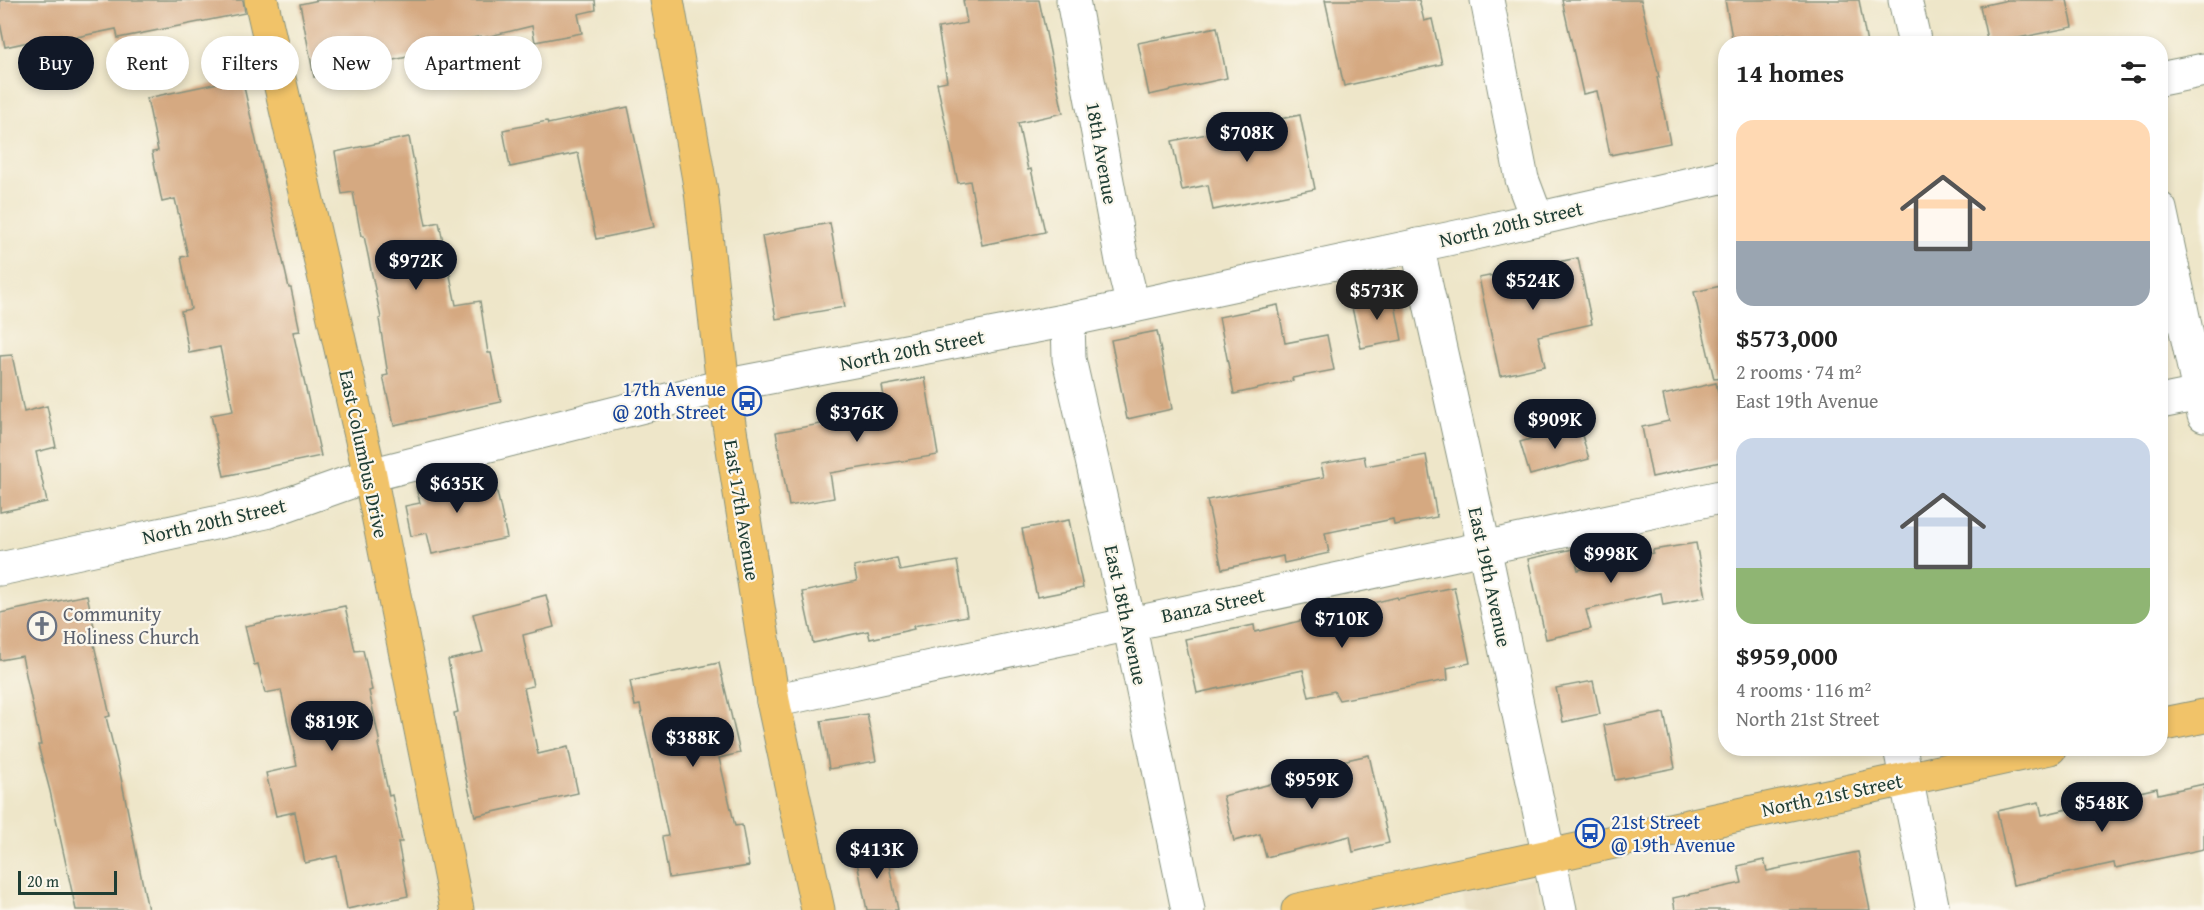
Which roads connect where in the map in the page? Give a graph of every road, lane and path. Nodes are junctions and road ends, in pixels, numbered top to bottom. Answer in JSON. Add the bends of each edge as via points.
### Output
{"nodes":[{"id":1,"x":261,"y":0,"type":"edge"},
{"id":2,"x":667,"y":0,"type":"edge"},
{"id":3,"x":1073,"y":0,"type":"edge"},
{"id":4,"x":1487,"y":0,"type":"edge"},
{"id":5,"x":1905,"y":0,"type":"edge"},
{"id":6,"x":1913,"y":36,"type":"edge"},
{"id":7,"x":2204,"y":70,"type":"edge"},
{"id":8,"x":2168,"y":77,"type":"edge"},
{"id":9,"x":1718,"y":178,"type":"edge"},
{"id":10,"x":1537,"y":219,"type":"junction"},
{"id":11,"x":1417,"y":245,"type":"junction"},
{"id":12,"x":2168,"y":246,"type":"edge"},
{"id":13,"x":1133,"y":306,"type":"junction"},
{"id":14,"x":1068,"y":320,"type":"junction"},
{"id":15,"x":723,"y":386,"type":"junction"},
{"id":16,"x":2202,"y":401,"type":"edge"},
{"id":17,"x":2168,"y":402,"type":"edge"},
{"id":18,"x":370,"y":475,"type":"junction"},
{"id":19,"x":1718,"y":497,"type":"edge"},
{"id":20,"x":1484,"y":547,"type":"junction"},
{"id":21,"x":0,"y":568,"type":"edge"},
{"id":22,"x":1129,"y":623,"type":"junction"},
{"id":23,"x":773,"y":701,"type":"junction"},
{"id":24,"x":2204,"y":716,"type":"edge"},
{"id":25,"x":2168,"y":723,"type":"edge"},
{"id":26,"x":1976,"y":756,"type":"edge"},
{"id":27,"x":1903,"y":764,"type":"edge"},
{"id":28,"x":1550,"y":856,"type":"junction"},
{"id":29,"x":457,"y":910,"type":"edge"},
{"id":30,"x":818,"y":910,"type":"edge"},
{"id":31,"x":1188,"y":910,"type":"edge"},
{"id":32,"x":1298,"y":910,"type":"edge"},
{"id":33,"x":1560,"y":910,"type":"edge"},
{"id":34,"x":1934,"y":910,"type":"edge"}],
"edges":[{"from":1,"to":18,"type":"main road","name":"East Columbus Drive"},
{"from":2,"to":15,"type":"main road","name":"East 17th Avenue","via":[[701,191]]},
{"from":3,"to":13,"type":"street","name":"18th Avenue"},
{"from":4,"to":10,"type":"street","via":[[1522,179]]},
{"from":5,"to":6,"type":"street"},
{"from":7,"to":8,"type":"street"},
{"from":9,"to":10,"type":"street","name":"North 20th Street"},
{"from":10,"to":11,"type":"street","name":"North 20th Street"},
{"from":11,"to":13,"type":"street","name":"North 20th Street"},
{"from":11,"to":20,"type":"street","name":"East 19th Avenue"},
{"from":12,"to":16,"type":"street"},
{"from":13,"to":14,"type":"street","name":"North 20th Street"},
{"from":14,"to":15,"type":"street","name":"North 20th Street"},
{"from":14,"to":22,"type":"street","name":"East 18th Avenue","via":[[1069,359]]},
{"from":15,"to":18,"type":"street","name":"North 20th Street"},
{"from":15,"to":23,"type":"main road","name":"East 17th Avenue"},
{"from":16,"to":17,"type":"street"},
{"from":18,"to":21,"type":"street","name":"North 20th Street","via":[[266,512]]},
{"from":18,"to":29,"type":"main road","name":"East Columbus Drive"},
{"from":19,"to":20,"type":"street","name":"Banza Street"},
{"from":20,"to":22,"type":"street","name":"Banza Street"},
{"from":20,"to":28,"type":"street","name":"East 19th Avenue"},
{"from":22,"to":23,"type":"street","name":"Banza Street"},
{"from":22,"to":31,"type":"street","name":"East 18th Avenue"},
{"from":23,"to":30,"type":"main road","name":"East 17th Avenue"},
{"from":24,"to":25,"type":"main road"},
{"from":26,"to":27,"type":"main road","name":"North 21st Street"},
{"from":27,"to":28,"type":"main road","name":"North 21st Street"},
{"from":27,"to":34,"type":"street"},
{"from":28,"to":32,"type":"main road","name":"North 21st Street"},
{"from":28,"to":33,"type":"street","name":"East 19th Avenue"}]}
